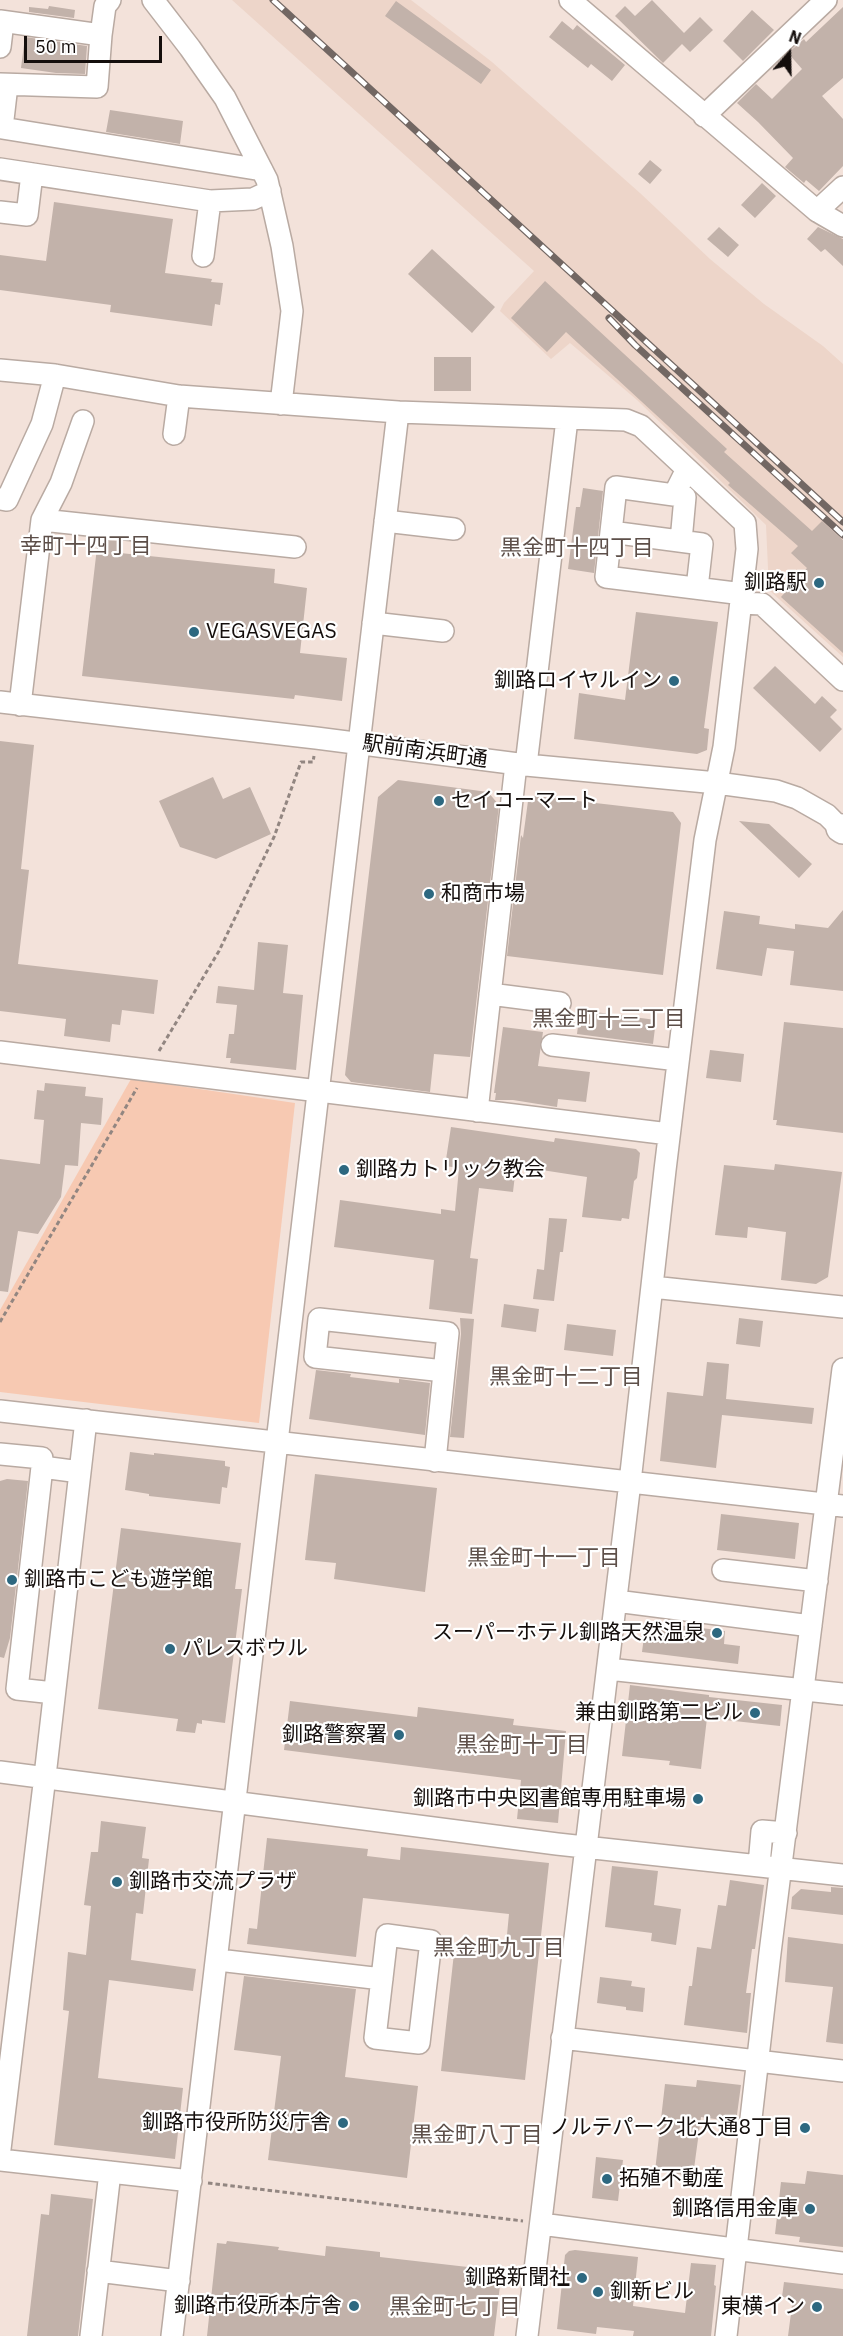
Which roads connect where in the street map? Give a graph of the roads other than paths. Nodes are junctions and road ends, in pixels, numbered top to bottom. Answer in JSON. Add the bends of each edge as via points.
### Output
{"nodes":[{"id":1,"x":110,"y":0,"type":"edge"},
{"id":2,"x":153,"y":0,"type":"edge"},
{"id":3,"x":826,"y":0,"type":"edge"},
{"id":4,"x":585,"y":4,"type":"edge"},
{"id":5,"x":2,"y":22,"type":"edge"},
{"id":6,"x":101,"y":35,"type":"junction"},
{"id":7,"x":0,"y":47,"type":"edge"},
{"id":8,"x":3,"y":85,"type":"edge"},
{"id":9,"x":704,"y":116,"type":"junction"},
{"id":10,"x":0,"y":169,"type":"edge"},
{"id":11,"x":262,"y":170,"type":"junction"},
{"id":12,"x":32,"y":174,"type":"junction"},
{"id":13,"x":843,"y":187,"type":"edge"},
{"id":14,"x":270,"y":191,"type":"junction"},
{"id":15,"x":210,"y":201,"type":"junction"},
{"id":16,"x":817,"y":211,"type":"junction"},
{"id":17,"x":0,"y":212,"type":"edge"},
{"id":18,"x":843,"y":226,"type":"edge"},
{"id":19,"x":203,"y":256,"type":"dead end"},
{"id":20,"x":0,"y":370,"type":"edge"},
{"id":21,"x":55,"y":375,"type":"junction"},
{"id":22,"x":179,"y":396,"type":"junction"},
{"id":23,"x":281,"y":404,"type":"junction"},
{"id":24,"x":398,"y":412,"type":"junction"},
{"id":25,"x":567,"y":419,"type":"junction"},
{"id":26,"x":83,"y":421,"type":"dead end"},
{"id":27,"x":174,"y":434,"type":"dead end"},
{"id":28,"x":687,"y":469,"type":"junction"},
{"id":29,"x":674,"y":495,"type":"junction"},
{"id":30,"x":0,"y":500,"type":"edge"},
{"id":31,"x":42,"y":520,"type":"junction"},
{"id":32,"x":385,"y":521,"type":"junction"},
{"id":33,"x":454,"y":529,"type":"dead end"},
{"id":34,"x":610,"y":532,"type":"junction"},
{"id":35,"x":681,"y":541,"type":"junction"},
{"id":36,"x":295,"y":547,"type":"dead end"},
{"id":37,"x":696,"y":588,"type":"junction"},
{"id":38,"x":742,"y":598,"type":"junction"},
{"id":39,"x":373,"y":623,"type":"junction"},
{"id":40,"x":443,"y":631,"type":"dead end"},
{"id":41,"x":843,"y":680,"type":"edge"},
{"id":42,"x":10,"y":703,"type":"edge"},
{"id":43,"x":358,"y":743,"type":"junction"},
{"id":44,"x":521,"y":765,"type":"junction"},
{"id":45,"x":717,"y":783,"type":"junction"},
{"id":46,"x":842,"y":828,"type":"edge"},
{"id":47,"x":490,"y":994,"type":"junction"},
{"id":48,"x":560,"y":1003,"type":"dead end"},
{"id":49,"x":552,"y":1045,"type":"dead end"},
{"id":50,"x":0,"y":1052,"type":"edge"},
{"id":51,"x":678,"y":1060,"type":"junction"},
{"id":52,"x":317,"y":1091,"type":"junction"},
{"id":53,"x":477,"y":1111,"type":"junction"},
{"id":54,"x":669,"y":1134,"type":"junction"},
{"id":55,"x":652,"y":1287,"type":"junction"},
{"id":56,"x":843,"y":1307,"type":"edge"},
{"id":57,"x":843,"y":1369,"type":"edge"},
{"id":58,"x":444,"y":1371,"type":"junction"},
{"id":59,"x":0,"y":1411,"type":"edge"},
{"id":60,"x":86,"y":1420,"type":"junction"},
{"id":61,"x":278,"y":1442,"type":"junction"},
{"id":62,"x":0,"y":1454,"type":"edge"},
{"id":63,"x":435,"y":1461,"type":"junction"},
{"id":64,"x":42,"y":1467,"type":"junction"},
{"id":65,"x":80,"y":1472,"type":"junction"},
{"id":66,"x":630,"y":1482,"type":"junction"},
{"id":67,"x":834,"y":1505,"type":"edge"},
{"id":68,"x":723,"y":1570,"type":"dead end"},
{"id":69,"x":817,"y":1581,"type":"junction"},
{"id":70,"x":616,"y":1601,"type":"junction"},
{"id":71,"x":811,"y":1626,"type":"junction"},
{"id":72,"x":608,"y":1669,"type":"junction"},
{"id":73,"x":804,"y":1689,"type":"junction"},
{"id":74,"x":54,"y":1694,"type":"junction"},
{"id":75,"x":843,"y":1694,"type":"edge"},
{"id":76,"x":0,"y":1772,"type":"edge"},
{"id":77,"x":45,"y":1776,"type":"junction"},
{"id":78,"x":236,"y":1803,"type":"junction"},
{"id":79,"x":786,"y":1833,"type":"junction"},
{"id":80,"x":586,"y":1847,"type":"junction"},
{"id":81,"x":759,"y":1865,"type":"junction"},
{"id":82,"x":781,"y":1868,"type":"junction"},
{"id":83,"x":843,"y":1875,"type":"edge"},
{"id":84,"x":218,"y":1960,"type":"junction"},
{"id":85,"x":382,"y":1979,"type":"junction"},
{"id":86,"x":562,"y":2038,"type":"junction"},
{"id":87,"x":758,"y":2063,"type":"junction"},
{"id":88,"x":843,"y":2071,"type":"edge"},
{"id":89,"x":0,"y":2149,"type":"edge"},
{"id":90,"x":0,"y":2160,"type":"edge"},
{"id":91,"x":110,"y":2172,"type":"junction"},
{"id":92,"x":191,"y":2181,"type":"junction"},
{"id":93,"x":541,"y":2224,"type":"junction"},
{"id":94,"x":737,"y":2250,"type":"junction"},
{"id":95,"x":843,"y":2263,"type":"edge"},
{"id":96,"x":98,"y":2271,"type":"junction"},
{"id":97,"x":179,"y":2281,"type":"junction"},
{"id":98,"x":91,"y":2336,"type":"edge"},
{"id":99,"x":172,"y":2336,"type":"edge"},
{"id":100,"x":527,"y":2336,"type":"edge"},
{"id":101,"x":726,"y":2336,"type":"edge"}],
"edges":[{"from":1,"to":6,"type":"street","via":[[105,6]]},
{"from":2,"to":11,"type":"street","via":[[225,98]]},
{"from":3,"to":9,"type":"street"},
{"from":4,"to":9,"type":"street"},
{"from":5,"to":6,"type":"street"},
{"from":5,"to":7,"type":"street"},
{"from":6,"to":8,"type":"street","via":[[97,87]]},
{"from":8,"to":11,"type":"street","via":[[2,128]]},
{"from":9,"to":16,"type":"street"},
{"from":10,"to":12,"type":"street"},
{"from":11,"to":14,"type":"street"},
{"from":12,"to":15,"type":"street"},
{"from":12,"to":17,"type":"street","via":[[27,215]]},
{"from":13,"to":16,"type":"street"},
{"from":14,"to":15,"type":"street","via":[[253,199]]},
{"from":14,"to":23,"type":"street","via":[[292,311]]},
{"from":15,"to":19,"type":"street"},
{"from":16,"to":18,"type":"street"},
{"from":20,"to":21,"type":"street"},
{"from":21,"to":22,"type":"street"},
{"from":21,"to":30,"type":"street","via":[[42,424],[7,500]]},
{"from":22,"to":23,"type":"street"},
{"from":22,"to":27,"type":"street"},
{"from":23,"to":24,"type":"street"},
{"from":24,"to":25,"type":"street"},
{"from":24,"to":32,"type":"street"},
{"from":25,"to":28,"type":"street","via":[[626,420],[641,426]]},
{"from":25,"to":44,"type":"street"},
{"from":26,"to":31,"type":"street","via":[[61,483]]},
{"from":28,"to":29,"type":"street"},
{"from":28,"to":38,"type":"street","via":[[746,523]]},
{"from":29,"to":34,"type":"street","via":[[616,487]]},
{"from":29,"to":35,"type":"street","via":[[685,497]]},
{"from":31,"to":36,"type":"street"},
{"from":31,"to":42,"type":"street"},
{"from":32,"to":33,"type":"street"},
{"from":32,"to":39,"type":"street"},
{"from":34,"to":35,"type":"street"},
{"from":34,"to":37,"type":"street","via":[[606,577]]},
{"from":35,"to":37,"type":"street","via":[[702,544]]},
{"from":37,"to":38,"type":"street"},
{"from":38,"to":41,"type":"street","via":[[762,604]]},
{"from":38,"to":45,"type":"street"},
{"from":39,"to":40,"type":"street"},
{"from":39,"to":43,"type":"street"},
{"from":42,"to":43,"type":"street","name":"駅前南浜町通"},
{"from":43,"to":44,"type":"street","name":"駅前南浜町通"},
{"from":43,"to":52,"type":"street"},
{"from":44,"to":45,"type":"street","name":"駅前南浜町通"},
{"from":44,"to":47,"type":"street"},
{"from":45,"to":46,"type":"street","name":"駅前南浜町通","via":[[776,791],[797,798]]},
{"from":45,"to":51,"type":"street","via":[[706,829]]},
{"from":47,"to":48,"type":"street"},
{"from":47,"to":53,"type":"street"},
{"from":49,"to":51,"type":"street"},
{"from":50,"to":52,"type":"street"},
{"from":51,"to":54,"type":"street"},
{"from":52,"to":53,"type":"street"},
{"from":52,"to":61,"type":"street"},
{"from":53,"to":54,"type":"street"},
{"from":54,"to":55,"type":"street"},
{"from":55,"to":56,"type":"street"},
{"from":55,"to":66,"type":"street"},
{"from":57,"to":67,"type":"street"},
{"from":58,"to":58,"type":"street","via":[[448,1333],[319,1319],[315,1357]]},
{"from":58,"to":63,"type":"street"},
{"from":59,"to":60,"type":"street"},
{"from":60,"to":61,"type":"street"},
{"from":60,"to":65,"type":"street"},
{"from":61,"to":63,"type":"street"},
{"from":61,"to":78,"type":"street"},
{"from":62,"to":64,"type":"street","via":[[42,1458]]},
{"from":63,"to":66,"type":"street"},
{"from":64,"to":65,"type":"street"},
{"from":64,"to":74,"type":"street","via":[[17,1689]]},
{"from":65,"to":74,"type":"street"},
{"from":66,"to":67,"type":"street"},
{"from":66,"to":70,"type":"street"},
{"from":67,"to":69,"type":"street"},
{"from":68,"to":69,"type":"street"},
{"from":69,"to":71,"type":"street"},
{"from":70,"to":71,"type":"street"},
{"from":70,"to":72,"type":"street"},
{"from":71,"to":73,"type":"street"},
{"from":72,"to":73,"type":"street"},
{"from":72,"to":80,"type":"street"},
{"from":73,"to":75,"type":"street"},
{"from":73,"to":79,"type":"street"},
{"from":74,"to":77,"type":"street"},
{"from":76,"to":77,"type":"street"},
{"from":77,"to":78,"type":"street"},
{"from":77,"to":89,"type":"street"},
{"from":78,"to":80,"type":"street"},
{"from":78,"to":84,"type":"street"},
{"from":79,"to":81,"type":"street","via":[[762,1831]]},
{"from":79,"to":82,"type":"street"},
{"from":80,"to":81,"type":"street"},
{"from":80,"to":86,"type":"street"},
{"from":81,"to":82,"type":"street"},
{"from":82,"to":83,"type":"street"},
{"from":82,"to":87,"type":"street"},
{"from":84,"to":85,"type":"street"},
{"from":84,"to":92,"type":"street"},
{"from":85,"to":85,"type":"street","via":[[387,1935],[431,1941],[419,2043],[375,2038]]},
{"from":86,"to":87,"type":"street"},
{"from":86,"to":93,"type":"street"},
{"from":87,"to":88,"type":"street"},
{"from":87,"to":94,"type":"street"},
{"from":90,"to":91,"type":"street"},
{"from":91,"to":92,"type":"street"},
{"from":91,"to":96,"type":"street"},
{"from":92,"to":97,"type":"street"},
{"from":93,"to":94,"type":"street"},
{"from":93,"to":100,"type":"street"},
{"from":94,"to":95,"type":"street"},
{"from":94,"to":101,"type":"street"},
{"from":96,"to":97,"type":"street"},
{"from":96,"to":98,"type":"street"},
{"from":97,"to":99,"type":"street"}]}
